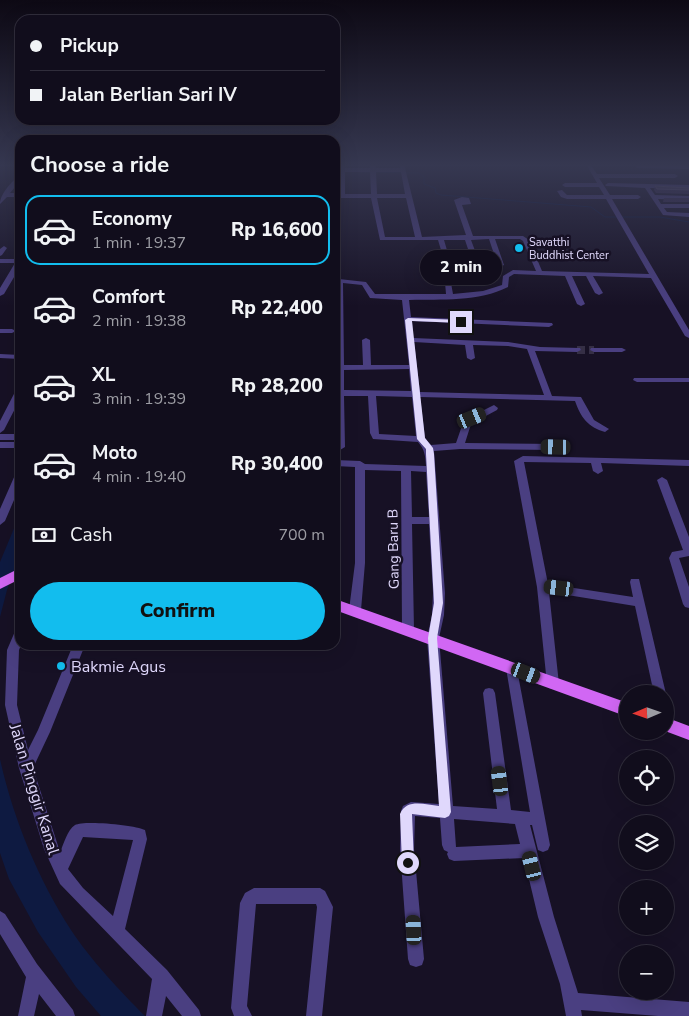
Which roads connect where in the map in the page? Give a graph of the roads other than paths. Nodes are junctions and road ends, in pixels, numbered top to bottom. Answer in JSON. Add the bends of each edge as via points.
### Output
{"nodes":[{"id":1,"x":377,"y":211,"type":"edge"},
{"id":2,"x":412,"y":211,"type":"edge"},
{"id":3,"x":464,"y":211,"type":"edge"},
{"id":4,"x":618,"y":211,"type":"edge"},
{"id":5,"x":664,"y":211,"type":"edge"},
{"id":6,"x":689,"y":215,"type":"edge"},
{"id":7,"x":472,"y":237,"type":"junction"},
{"id":8,"x":419,"y":238,"type":"junction"},
{"id":9,"x":441,"y":240,"type":"dead end"},
{"id":10,"x":492,"y":240,"type":"dead end"},
{"id":11,"x":475,"y":260,"type":"junction"},
{"id":12,"x":0,"y":261,"type":"edge"},
{"id":13,"x":15,"y":261,"type":"edge"},
{"id":14,"x":15,"y":269,"type":"edge"},
{"id":15,"x":446,"y":272,"type":"dead end"},
{"id":16,"x":540,"y":273,"type":"junction"},
{"id":17,"x":568,"y":275,"type":"junction"},
{"id":18,"x":589,"y":275,"type":"junction"},
{"id":19,"x":653,"y":276,"type":"junction"},
{"id":20,"x":340,"y":281,"type":"edge"},
{"id":21,"x":599,"y":293,"type":"dead end"},
{"id":22,"x":0,"y":294,"type":"edge"},
{"id":23,"x":450,"y":295,"type":"junction"},
{"id":24,"x":405,"y":298,"type":"junction"},
{"id":25,"x":581,"y":304,"type":"dead end"},
{"id":26,"x":408,"y":320,"type":"junction"},
{"id":27,"x":549,"y":325,"type":"dead end"},
{"id":28,"x":0,"y":331,"type":"edge"},
{"id":29,"x":12,"y":332,"type":"dead end"},
{"id":30,"x":689,"y":336,"type":"edge"},
{"id":31,"x":366,"y":340,"type":"dead end"},
{"id":32,"x":410,"y":340,"type":"junction"},
{"id":33,"x":469,"y":342,"type":"junction"},
{"id":34,"x":530,"y":347,"type":"junction"},
{"id":35,"x":577,"y":350,"type":"tunnel mouth"},
{"id":36,"x":594,"y":350,"type":"tunnel mouth"},
{"id":37,"x":622,"y":350,"type":"dead end"},
{"id":38,"x":0,"y":356,"type":"edge"},
{"id":39,"x":15,"y":357,"type":"edge"},
{"id":40,"x":471,"y":358,"type":"dead end"},
{"id":41,"x":413,"y":367,"type":"junction"},
{"id":42,"x":340,"y":368,"type":"edge"},
{"id":43,"x":367,"y":368,"type":"junction"},
{"id":44,"x":637,"y":380,"type":"dead end"},
{"id":45,"x":689,"y":380,"type":"edge"},
{"id":46,"x":340,"y":393,"type":"edge"},
{"id":47,"x":372,"y":393,"type":"junction"},
{"id":48,"x":415,"y":394,"type":"junction"},
{"id":49,"x":549,"y":398,"type":"junction"},
{"id":50,"x":15,"y":400,"type":"edge"},
{"id":51,"x":494,"y":408,"type":"dead end"},
{"id":52,"x":605,"y":429,"type":"dead end"},
{"id":53,"x":0,"y":430,"type":"edge"},
{"id":54,"x":0,"y":437,"type":"edge"},
{"id":55,"x":15,"y":437,"type":"edge"},
{"id":56,"x":421,"y":439,"type":"junction"},
{"id":57,"x":0,"y":445,"type":"edge"},
{"id":58,"x":15,"y":445,"type":"edge"},
{"id":59,"x":460,"y":446,"type":"junction"},
{"id":60,"x":556,"y":447,"type":"dead end"},
{"id":61,"x":429,"y":448,"type":"junction"},
{"id":62,"x":340,"y":463,"type":"edge"},
{"id":63,"x":689,"y":463,"type":"edge"},
{"id":64,"x":360,"y":466,"type":"junction"},
{"id":65,"x":406,"y":468,"type":"junction"},
{"id":66,"x":431,"y":469,"type":"junction"},
{"id":67,"x":662,"y":480,"type":"dead end"},
{"id":68,"x":15,"y":486,"type":"edge"},
{"id":69,"x":407,"y":520,"type":"junction"},
{"id":70,"x":0,"y":521,"type":"edge"},
{"id":71,"x":434,"y":521,"type":"junction"},
{"id":72,"x":689,"y":552,"type":"edge"},
{"id":73,"x":15,"y":576,"type":"edge"},
{"id":74,"x":635,"y":582,"type":"dead end"},
{"id":75,"x":0,"y":584,"type":"edge"},
{"id":76,"x":15,"y":584,"type":"edge"},
{"id":77,"x":543,"y":587,"type":"junction"},
{"id":78,"x":0,"y":592,"type":"edge"},
{"id":79,"x":639,"y":602,"type":"junction"},
{"id":80,"x":689,"y":604,"type":"edge"},
{"id":81,"x":340,"y":606,"type":"edge"},
{"id":82,"x":355,"y":610,"type":"junction"},
{"id":83,"x":408,"y":630,"type":"junction"},
{"id":84,"x":432,"y":638,"type":"junction"},
{"id":85,"x":15,"y":645,"type":"edge"},
{"id":86,"x":77,"y":650,"type":"edge"},
{"id":87,"x":512,"y":668,"type":"junction"},
{"id":88,"x":553,"y":684,"type":"junction"},
{"id":89,"x":658,"y":685,"type":"edge"},
{"id":90,"x":489,"y":693,"type":"dead end"},
{"id":91,"x":619,"y":707,"type":"edge"},
{"id":92,"x":674,"y":726,"type":"edge"},
{"id":93,"x":689,"y":733,"type":"edge"},
{"id":94,"x":26,"y":768,"type":"junction"},
{"id":95,"x":445,"y":812,"type":"junction"},
{"id":96,"x":505,"y":816,"type":"junction"},
{"id":97,"x":521,"y":819,"type":"junction"},
{"id":98,"x":538,"y":819,"type":"junction"},
{"id":99,"x":543,"y":844,"type":"dead end"},
{"id":100,"x":529,"y":851,"type":"junction"},
{"id":101,"x":60,"y":869,"type":"junction"},
{"id":102,"x":0,"y":919,"type":"edge"},
{"id":103,"x":117,"y":930,"type":"junction"},
{"id":104,"x":416,"y":959,"type":"dead end"},
{"id":105,"x":35,"y":975,"type":"junction"},
{"id":106,"x":160,"y":983,"type":"junction"},
{"id":107,"x":573,"y":1009,"type":"edge"},
{"id":108,"x":689,"y":1010,"type":"edge"},
{"id":109,"x":26,"y":1016,"type":"edge"},
{"id":110,"x":67,"y":1016,"type":"edge"},
{"id":111,"x":154,"y":1016,"type":"edge"},
{"id":112,"x":193,"y":1016,"type":"edge"},
{"id":113,"x":244,"y":1016,"type":"edge"},
{"id":114,"x":314,"y":1016,"type":"edge"}],
"edges":[{"from":1,"to":8,"type":"street","via":[[381,237]]},
{"from":2,"to":8,"type":"street"},
{"from":3,"to":7,"type":"street"},
{"from":4,"to":19,"type":"street"},
{"from":5,"to":6,"type":"street"},
{"from":7,"to":8,"type":"street"},
{"from":7,"to":11,"type":"street"},
{"from":7,"to":16,"type":"street","via":[[523,237]]},
{"from":9,"to":11,"type":"street","via":[[446,259]]},
{"from":10,"to":11,"type":"street","via":[[501,265],[480,266]]},
{"from":12,"to":13,"type":"street"},
{"from":14,"to":22,"type":"street"},
{"from":15,"to":23,"type":"street"},
{"from":16,"to":17,"type":"street"},
{"from":16,"to":23,"type":"street","via":[[508,273],[506,286],[500,290]]},
{"from":17,"to":18,"type":"street"},
{"from":17,"to":25,"type":"street"},
{"from":18,"to":19,"type":"street"},
{"from":18,"to":21,"type":"street"},
{"from":19,"to":30,"type":"street"},
{"from":20,"to":24,"type":"street","via":[[366,284],[373,296]]},
{"from":23,"to":24,"type":"street"},
{"from":24,"to":26,"type":"street"},
{"from":26,"to":27,"type":"street"},
{"from":26,"to":32,"type":"street"},
{"from":28,"to":29,"type":"street"},
{"from":31,"to":43,"type":"street"},
{"from":32,"to":33,"type":"street"},
{"from":32,"to":41,"type":"street"},
{"from":33,"to":34,"type":"street"},
{"from":33,"to":40,"type":"street"},
{"from":34,"to":35,"type":"street"},
{"from":34,"to":49,"type":"street"},
{"from":36,"to":37,"type":"street"},
{"from":38,"to":39,"type":"street"},
{"from":41,"to":43,"type":"street"},
{"from":41,"to":48,"type":"street"},
{"from":42,"to":43,"type":"street"},
{"from":44,"to":45,"type":"street"},
{"from":46,"to":47,"type":"street"},
{"from":47,"to":48,"type":"street"},
{"from":47,"to":56,"type":"street","via":[[376,437]]},
{"from":48,"to":49,"type":"street"},
{"from":48,"to":56,"type":"street"},
{"from":49,"to":52,"type":"street","via":[[578,399],[591,423]]},
{"from":50,"to":53,"type":"street"},
{"from":51,"to":59,"type":"street","via":[[467,422]]},
{"from":54,"to":55,"type":"street"},
{"from":56,"to":61,"type":"street"},
{"from":57,"to":58,"type":"street"},
{"from":59,"to":60,"type":"street"},
{"from":59,"to":61,"type":"street"},
{"from":61,"to":66,"type":"street"},
{"from":62,"to":64,"type":"street","via":[[359,463]]},
{"from":63,"to":77,"type":"street","via":[[596,465],[521,459]]},
{"from":64,"to":65,"type":"street"},
{"from":64,"to":82,"type":"street","via":[[360,563]]},
{"from":65,"to":66,"type":"street"},
{"from":65,"to":69,"type":"street","name":"Gang Baru B"},
{"from":66,"to":71,"type":"street"},
{"from":67,"to":72,"type":"street"},
{"from":68,"to":70,"type":"street"},
{"from":69,"to":71,"type":"street"},
{"from":69,"to":83,"type":"street","name":"Gang Baru B"},
{"from":71,"to":84,"type":"street","via":[[439,603]]},
{"from":72,"to":80,"type":"street","via":[[674,558]]},
{"from":73,"to":75,"type":"main road"},
{"from":74,"to":79,"type":"street"},
{"from":76,"to":78,"type":"main road"},
{"from":77,"to":79,"type":"street"},
{"from":77,"to":88,"type":"street"},
{"from":79,"to":89,"type":"street"},
{"from":81,"to":82,"type":"main road"},
{"from":82,"to":83,"type":"main road"},
{"from":83,"to":84,"type":"main road"},
{"from":84,"to":87,"type":"main road"},
{"from":84,"to":95,"type":"street"},
{"from":85,"to":94,"type":"street","name":"Jalan Pinggir Kanal","via":[[11,706]]},
{"from":86,"to":94,"type":"street"},
{"from":87,"to":88,"type":"main road"},
{"from":87,"to":98,"type":"street"},
{"from":88,"to":91,"type":"main road"},
{"from":90,"to":96,"type":"street"},
{"from":92,"to":93,"type":"main road"},
{"from":94,"to":101,"type":"street","name":"Jalan Pinggir Kanal"},
{"from":95,"to":96,"type":"street"},
{"from":95,"to":100,"type":"street","via":[[452,850]]},
{"from":95,"to":104,"type":"street","via":[[411,809],[406,814]]},
{"from":96,"to":97,"type":"street"},
{"from":97,"to":98,"type":"street"},
{"from":97,"to":100,"type":"street"},
{"from":98,"to":99,"type":"street"},
{"from":100,"to":107,"type":"street"},
{"from":101,"to":103,"type":"street","name":"Jalan Pinggir Kanal","via":[[78,893]]},
{"from":101,"to":103,"type":"street","via":[[76,834],[81,830],[140,835]]},
{"from":102,"to":105,"type":"street"},
{"from":103,"to":106,"type":"street","name":"Jalan Pinggir Kanal"},
{"from":105,"to":109,"type":"street"},
{"from":105,"to":110,"type":"street"},
{"from":106,"to":111,"type":"street"},
{"from":106,"to":112,"type":"street","name":"Jalan Pinggir Kanal"},
{"from":107,"to":108,"type":"street"},
{"from":113,"to":114,"type":"street","via":[[239,1008],[250,898],[320,896],[325,908]]}]}
